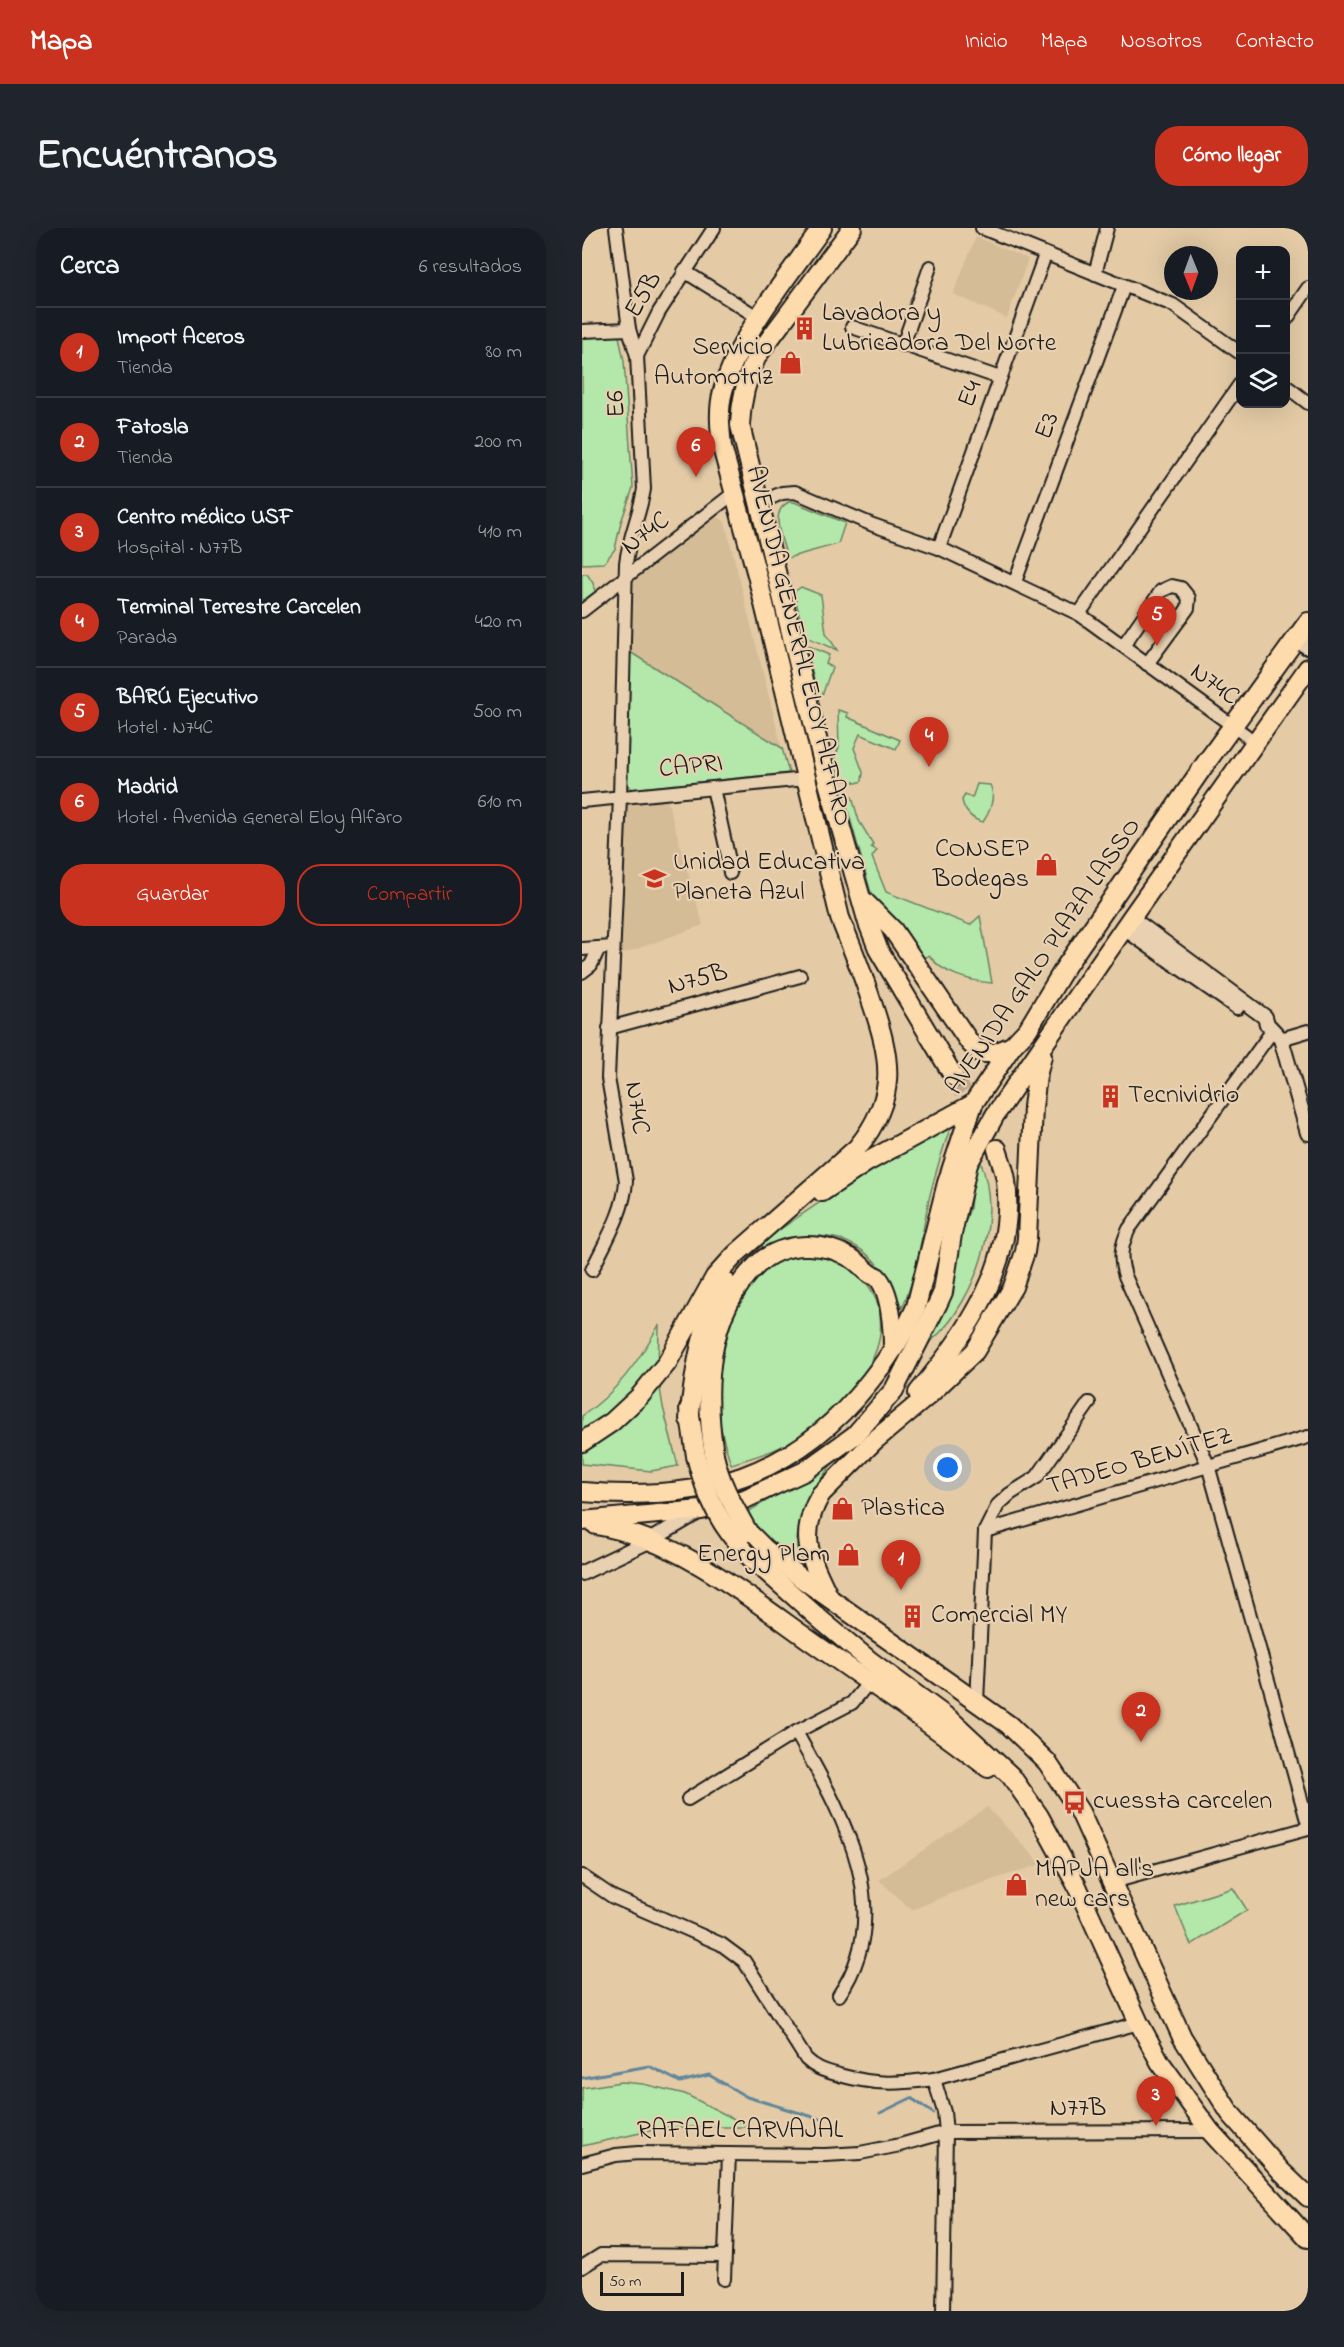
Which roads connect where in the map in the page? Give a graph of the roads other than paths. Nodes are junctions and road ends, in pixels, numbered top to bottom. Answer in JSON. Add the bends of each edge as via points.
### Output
{"nodes":[{"id":1,"x":616,"y":228,"type":"edge"},
{"id":2,"x":714,"y":228,"type":"edge"},
{"id":3,"x":822,"y":228,"type":"edge"},
{"id":4,"x":852,"y":228,"type":"edge"},
{"id":5,"x":982,"y":228,"type":"edge"},
{"id":6,"x":1107,"y":228,"type":"edge"},
{"id":7,"x":1045,"y":255,"type":"junction"},
{"id":8,"x":930,"y":267,"type":"dead end"},
{"id":9,"x":684,"y":271,"type":"junction"},
{"id":10,"x":1095,"y":274,"type":"junction"},
{"id":11,"x":1124,"y":286,"type":"junction"},
{"id":12,"x":1308,"y":288,"type":"edge"},
{"id":13,"x":1290,"y":314,"type":"edge"},
{"id":14,"x":759,"y":318,"type":"junction"},
{"id":15,"x":852,"y":327,"type":"dead end"},
{"id":16,"x":629,"y":329,"type":"junction"},
{"id":17,"x":582,"y":331,"type":"edge"},
{"id":18,"x":903,"y":345,"type":"junction"},
{"id":19,"x":1236,"y":350,"type":"edge"},
{"id":20,"x":637,"y":356,"type":"junction"},
{"id":21,"x":1000,"y":378,"type":"junction"},
{"id":22,"x":1290,"y":389,"type":"edge"},
{"id":23,"x":1236,"y":390,"type":"edge"},
{"id":24,"x":1308,"y":403,"type":"edge"},
{"id":25,"x":734,"y":493,"type":"junction"},
{"id":26,"x":759,"y":503,"type":"junction"},
{"id":27,"x":939,"y":548,"type":"junction"},
{"id":28,"x":627,"y":577,"type":"junction"},
{"id":29,"x":1015,"y":582,"type":"junction"},
{"id":30,"x":582,"y":610,"type":"edge"},
{"id":31,"x":1079,"y":614,"type":"junction"},
{"id":32,"x":1305,"y":632,"type":"edge"},
{"id":33,"x":1123,"y":646,"type":"junction"},
{"id":34,"x":1147,"y":664,"type":"junction"},
{"id":35,"x":1308,"y":668,"type":"edge"},
{"id":36,"x":1232,"y":726,"type":"junction"},
{"id":37,"x":1255,"y":742,"type":"junction"},
{"id":38,"x":805,"y":779,"type":"junction"},
{"id":39,"x":713,"y":788,"type":"junction"},
{"id":40,"x":620,"y":797,"type":"junction"},
{"id":41,"x":582,"y":801,"type":"edge"},
{"id":42,"x":730,"y":873,"type":"dead end"},
{"id":43,"x":861,"y":899,"type":"junction"},
{"id":44,"x":1127,"y":923,"type":"junction"},
{"id":45,"x":613,"y":947,"type":"junction"},
{"id":46,"x":599,"y":948,"type":"junction"},
{"id":47,"x":582,"y":949,"type":"edge"},
{"id":48,"x":582,"y":972,"type":"edge"},
{"id":49,"x":800,"y":976,"type":"dead end"},
{"id":50,"x":609,"y":1028,"type":"junction"},
{"id":51,"x":1273,"y":1031,"type":"junction"},
{"id":52,"x":1308,"y":1031,"type":"edge"},
{"id":53,"x":1046,"y":1043,"type":"junction"},
{"id":54,"x":1012,"y":1046,"type":"junction"},
{"id":55,"x":954,"y":1077,"type":"tunnel mouth"},
{"id":56,"x":973,"y":1104,"type":"junction"},
{"id":57,"x":1308,"y":1133,"type":"edge"},
{"id":58,"x":997,"y":1149,"type":"tunnel mouth"},
{"id":59,"x":592,"y":1270,"type":"dead end"},
{"id":60,"x":688,"y":1326,"type":"junction"},
{"id":61,"x":955,"y":1347,"type":"junction"},
{"id":62,"x":893,"y":1348,"type":"junction"},
{"id":63,"x":894,"y":1390,"type":"junction"},
{"id":64,"x":1089,"y":1403,"type":"dead end"},
{"id":65,"x":689,"y":1419,"type":"junction"},
{"id":66,"x":891,"y":1426,"type":"junction"},
{"id":67,"x":1308,"y":1437,"type":"edge"},
{"id":68,"x":582,"y":1442,"type":"edge"},
{"id":69,"x":705,"y":1455,"type":"junction"},
{"id":70,"x":1208,"y":1466,"type":"junction"},
{"id":71,"x":582,"y":1492,"type":"edge"},
{"id":72,"x":701,"y":1510,"type":"junction"},
{"id":73,"x":588,"y":1523,"type":"edge"},
{"id":74,"x":984,"y":1531,"type":"junction"},
{"id":75,"x":648,"y":1541,"type":"junction"},
{"id":76,"x":757,"y":1553,"type":"junction"},
{"id":77,"x":588,"y":1570,"type":"edge"},
{"id":78,"x":830,"y":1599,"type":"junction"},
{"id":79,"x":874,"y":1675,"type":"junction"},
{"id":80,"x":977,"y":1702,"type":"junction"},
{"id":81,"x":796,"y":1732,"type":"junction"},
{"id":82,"x":688,"y":1799,"type":"dead end"},
{"id":83,"x":1308,"y":1826,"type":"edge"},
{"id":84,"x":582,"y":1876,"type":"edge"},
{"id":85,"x":1113,"y":1882,"type":"junction"},
{"id":86,"x":839,"y":1995,"type":"dead end"},
{"id":87,"x":1139,"y":2023,"type":"junction"},
{"id":88,"x":934,"y":2079,"type":"junction"},
{"id":89,"x":946,"y":2132,"type":"junction"},
{"id":90,"x":1210,"y":2132,"type":"junction"},
{"id":91,"x":900,"y":2145,"type":"joint"},
{"id":92,"x":729,"y":2154,"type":"junction"},
{"id":93,"x":582,"y":2164,"type":"edge"},
{"id":94,"x":1308,"y":2197,"type":"edge"},
{"id":95,"x":1308,"y":2238,"type":"edge"},
{"id":96,"x":724,"y":2256,"type":"junction"},
{"id":97,"x":582,"y":2267,"type":"edge"},
{"id":98,"x":724,"y":2279,"type":"dead end"},
{"id":99,"x":943,"y":2311,"type":"edge"}],
"edges":[{"from":1,"to":16,"type":"street","name":"E6"},
{"from":2,"to":9,"type":"street","name":"E5B"},
{"from":3,"to":14,"type":"main road","name":"AVENIDA GENERAL ELOY ALFARO"},
{"from":4,"to":26,"type":"main road","name":"AVENIDA GENERAL ELOY ALFARO","via":[[757,356],[747,377],[740,425]]},
{"from":5,"to":7,"type":"street"},
{"from":6,"to":10,"type":"street"},
{"from":7,"to":10,"type":"street"},
{"from":7,"to":21,"type":"street","name":"E4"},
{"from":8,"to":18,"type":"street"},
{"from":9,"to":14,"type":"street"},
{"from":9,"to":20,"type":"street","name":"E5B"},
{"from":10,"to":11,"type":"street"},
{"from":11,"to":19,"type":"street","via":[[1173,305]]},
{"from":11,"to":29,"type":"street","name":"E3"},
{"from":12,"to":13,"type":"street"},
{"from":14,"to":25,"type":"main road","name":"AVENIDA GENERAL ELOY ALFARO","via":[[731,368],[720,409],[722,447]]},
{"from":15,"to":18,"type":"street"},
{"from":16,"to":17,"type":"street"},
{"from":16,"to":20,"type":"street","name":"E6"},
{"from":18,"to":21,"type":"street"},
{"from":20,"to":28,"type":"street","name":"E6","via":[[644,489],[628,549]]},
{"from":21,"to":27,"type":"street","name":"E4"},
{"from":22,"to":24,"type":"street"},
{"from":23,"to":31,"type":"street"},
{"from":25,"to":28,"type":"street","name":"N74C"},
{"from":25,"to":38,"type":"main road","name":"AVENIDA GENERAL ELOY ALFARO"},
{"from":26,"to":27,"type":"street","name":"N74C","via":[[795,492]]},
{"from":26,"to":43,"type":"main road","name":"AVENIDA GENERAL ELOY ALFARO"},
{"from":27,"to":29,"type":"street","name":"N74C"},
{"from":28,"to":30,"type":"street"},
{"from":28,"to":40,"type":"street","name":"N74C"},
{"from":29,"to":31,"type":"street","name":"N74C"},
{"from":31,"to":33,"type":"street","name":"N74C"},
{"from":32,"to":36,"type":"main road","name":"AVENIDA GALO PLAZA LASSO"},
{"from":33,"to":34,"type":"street","name":"N74C"},
{"from":33,"to":34,"type":"street","via":[[1161,591],[1172,586],[1181,588],[1189,598],[1188,608]]},
{"from":34,"to":36,"type":"street","name":"N74C"},
{"from":35,"to":37,"type":"main road","name":"AVENIDA GALO PLAZA LASSO"},
{"from":36,"to":37,"type":"street","name":"N74C"},
{"from":36,"to":54,"type":"main road","name":"AVENIDA GALO PLAZA LASSO","via":[[1066,966],[1028,1029]]},
{"from":37,"to":44,"type":"main road","name":"AVENIDA GALO PLAZA LASSO"},
{"from":38,"to":39,"type":"street","name":"CAPRI"},
{"from":38,"to":60,"type":"main road","name":"AVENIDA GENERAL ELOY ALFARO","via":[[840,918],[886,1046],[886,1092],[878,1116],[862,1141],[736,1254],[715,1277]]},
{"from":39,"to":40,"type":"street","name":"CAPRI"},
{"from":39,"to":42,"type":"street"},
{"from":40,"to":41,"type":"street","name":"CAPRI"},
{"from":40,"to":45,"type":"street","name":"N74C"},
{"from":43,"to":54,"type":"main road","via":[[893,930],[970,1043],[981,1053]]},
{"from":43,"to":55,"type":"main road","name":"AVENIDA GENERAL ELOY ALFARO","via":[[879,951]]},
{"from":44,"to":51,"type":"street"},
{"from":44,"to":53,"type":"main road","name":"AVENIDA GALO PLAZA LASSO"},
{"from":45,"to":46,"type":"street"},
{"from":45,"to":50,"type":"street","name":"N74C"},
{"from":46,"to":47,"type":"street"},
{"from":46,"to":48,"type":"street","via":[[591,965]]},
{"from":49,"to":50,"type":"street","name":"N75B"},
{"from":50,"to":59,"type":"street","name":"N74C","via":[[608,1078],[626,1181],[622,1204]]},
{"from":51,"to":52,"type":"street"},
{"from":51,"to":57,"type":"street"},
{"from":51,"to":70,"type":"street","via":[[1129,1229],[1120,1253],[1125,1276]]},
{"from":53,"to":63,"type":"main road","name":"AVENIDA GALO PLAZA LASSO","via":[[995,1115],[968,1164],[943,1292]]},
{"from":53,"to":66,"type":"main road","via":[[1033,1107],[1027,1238],[1013,1287],[975,1351]]},
{"from":54,"to":56,"type":"main road","name":"AVENIDA GALO PLAZA LASSO"},
{"from":56,"to":62,"type":"main road","name":"AVENIDA GALO PLAZA LASSO","via":[[947,1184],[920,1298]]},
{"from":56,"to":65,"type":"main road","via":[[858,1167],[763,1237],[739,1260],[705,1326],[697,1353]]},
{"from":58,"to":61,"type":"main road","via":[[1007,1194],[1002,1248],[975,1317]]},
{"from":60,"to":65,"type":"main road"},
{"from":60,"to":68,"type":"main road","name":"AVENIDA GENERAL ELOY ALFARO","via":[[667,1363],[640,1396]]},
{"from":61,"to":63,"type":"main road"},
{"from":61,"to":66,"type":"main road"},
{"from":62,"to":69,"type":"main road","via":[[894,1324],[882,1288],[877,1278],[855,1261],[816,1246],[790,1248],[766,1259],[735,1292],[714,1344]]},
{"from":62,"to":71,"type":"main road","name":"AVENIDA GALO PLAZA LASSO","via":[[851,1406],[814,1440],[752,1474],[707,1487],[668,1492]]},
{"from":63,"to":72,"type":"main road","name":"AVENIDA GALO PLAZA LASSO","via":[[855,1435],[806,1471],[745,1499]]},
{"from":64,"to":74,"type":"street","via":[[1037,1477],[998,1505]]},
{"from":65,"to":69,"type":"main road"},
{"from":66,"to":78,"type":"main road","via":[[821,1494],[810,1514],[809,1550]]},
{"from":67,"to":70,"type":"street","name":"TADEO BENÍTEZ"},
{"from":69,"to":76,"type":"main road","bridge":true,"via":[[707,1494],[718,1518],[734,1541]]},
{"from":70,"to":74,"type":"street","name":"TADEO BENÍTEZ"},
{"from":70,"to":83,"type":"street"},
{"from":72,"to":73,"type":"main road","name":"AVENIDA GALO PLAZA LASSO"},
{"from":72,"to":75,"type":"street"},
{"from":73,"to":75,"type":"main road"},
{"from":73,"to":77,"type":"street","via":[[615,1537],[617,1546]]},
{"from":74,"to":80,"type":"street"},
{"from":75,"to":77,"type":"street"},
{"from":75,"to":79,"type":"main road","via":[[700,1565]]},
{"from":76,"to":78,"type":"main road"},
{"from":76,"to":79,"type":"main road"},
{"from":78,"to":80,"type":"main road"},
{"from":79,"to":81,"type":"street","via":[[852,1703]]},
{"from":79,"to":87,"type":"main road","via":[[1040,1816],[1076,1884]]},
{"from":80,"to":85,"type":"main road","via":[[1010,1725],[1047,1762],[1075,1802]]},
{"from":81,"to":82,"type":"street"},
{"from":81,"to":86,"type":"street","via":[[841,1817],[864,1886],[865,1923],[860,1956]]},
{"from":83,"to":85,"type":"street"},
{"from":84,"to":88,"type":"street","via":[[613,1897],[734,1952],[744,1961],[806,2058],[820,2070],[863,2082]]},
{"from":85,"to":94,"type":"main road","via":[[1182,2037],[1230,2113]]},
{"from":87,"to":88,"type":"street"},
{"from":87,"to":90,"type":"main road","via":[[1160,2062]]},
{"from":88,"to":89,"type":"street"},
{"from":89,"to":90,"type":"street","name":"N77B"},
{"from":89,"to":91,"type":"street","name":"N77B"},
{"from":89,"to":99,"type":"street"},
{"from":90,"to":95,"type":"main road"},
{"from":91,"to":92,"type":"street","name":"RAFAEL CARVAJAL","via":[[825,2155]]},
{"from":92,"to":93,"type":"street","name":"RAFAEL CARVAJAL","via":[[638,2153]]},
{"from":92,"to":96,"type":"street"},
{"from":96,"to":97,"type":"street","via":[[600,2255]]},
{"from":96,"to":98,"type":"street"}]}
